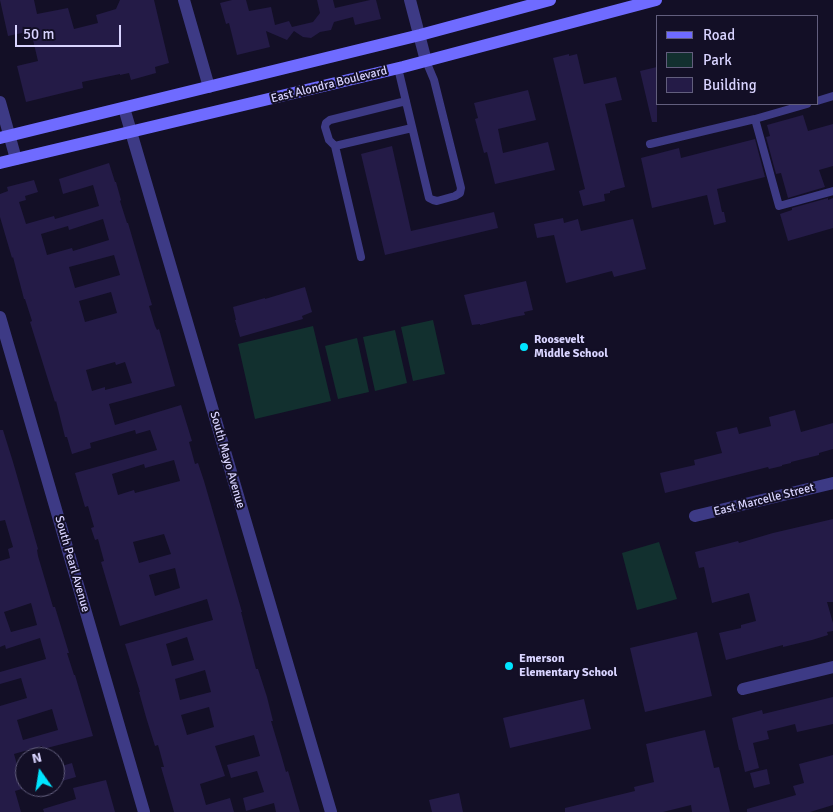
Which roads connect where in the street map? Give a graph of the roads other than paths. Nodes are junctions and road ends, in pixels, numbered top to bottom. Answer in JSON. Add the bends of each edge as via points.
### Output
{"nodes":[{"id":1,"x":184,"y":0,"type":"edge"},
{"id":2,"x":410,"y":0,"type":"edge"},
{"id":3,"x":550,"y":0,"type":"edge"},
{"id":4,"x":656,"y":0,"type":"edge"},
{"id":5,"x":420,"y":35,"type":"junction"},
{"id":6,"x":426,"y":61,"type":"junction"},
{"id":7,"x":398,"y":68,"type":"junction"},
{"id":8,"x":209,"y":86,"type":"junction"},
{"id":9,"x":833,"y":96,"type":"edge"},
{"id":10,"x":406,"y":101,"type":"junction"},
{"id":11,"x":818,"y":101,"type":"edge"},
{"id":12,"x":0,"y":102,"type":"edge"},
{"id":13,"x":804,"y":105,"type":"edge"},
{"id":14,"x":124,"y":108,"type":"junction"},
{"id":15,"x":755,"y":119,"type":"junction"},
{"id":16,"x":412,"y":128,"type":"junction"},
{"id":17,"x":131,"y":132,"type":"junction"},
{"id":18,"x":5,"y":137,"type":"edge"},
{"id":19,"x":650,"y":144,"type":"dead end"},
{"id":20,"x":335,"y":146,"type":"junction"},
{"id":21,"x":16,"y":158,"type":"junction"},
{"id":22,"x":0,"y":163,"type":"edge"},
{"id":23,"x":833,"y":191,"type":"edge"},
{"id":24,"x":361,"y":257,"type":"dead end"},
{"id":25,"x":0,"y":317,"type":"edge"},
{"id":26,"x":833,"y":483,"type":"edge"},
{"id":27,"x":695,"y":516,"type":"dead end"},
{"id":28,"x":833,"y":667,"type":"edge"},
{"id":29,"x":743,"y":689,"type":"dead end"},
{"id":30,"x":144,"y":812,"type":"edge"},
{"id":31,"x":331,"y":812,"type":"edge"}],
"edges":[{"from":1,"to":8,"type":"street"},
{"from":2,"to":5,"type":"street"},
{"from":3,"to":5,"type":"main road"},
{"from":4,"to":6,"type":"main road","name":"East Alondra Boulevard"},
{"from":5,"to":6,"type":"street"},
{"from":5,"to":8,"type":"main road"},
{"from":6,"to":7,"type":"main road","name":"East Alondra Boulevard"},
{"from":6,"to":16,"type":"lane","via":[[434,80],[460,193],[437,200],[430,198]]},
{"from":7,"to":10,"type":"lane"},
{"from":7,"to":17,"type":"main road","name":"East Alondra Boulevard"},
{"from":8,"to":14,"type":"main road"},
{"from":9,"to":11,"type":"lane"},
{"from":10,"to":16,"type":"lane"},
{"from":10,"to":20,"type":"lane","via":[[328,121],[329,140]]},
{"from":12,"to":18,"type":"street"},
{"from":13,"to":15,"type":"lane"},
{"from":14,"to":17,"type":"street","name":"South Mayo Avenue"},
{"from":14,"to":18,"type":"main road"},
{"from":15,"to":19,"type":"lane"},
{"from":15,"to":23,"type":"lane","via":[[779,206]]},
{"from":16,"to":20,"type":"lane"},
{"from":17,"to":21,"type":"main road","name":"East Alondra Boulevard"},
{"from":17,"to":31,"type":"street","name":"South Mayo Avenue"},
{"from":18,"to":21,"type":"street"},
{"from":20,"to":24,"type":"lane"},
{"from":21,"to":22,"type":"main road","name":"East Alondra Boulevard"},
{"from":25,"to":30,"type":"street","name":"South Pearl Avenue"},
{"from":26,"to":27,"type":"street","name":"East Marcelle Street"},
{"from":28,"to":29,"type":"street"}]}
